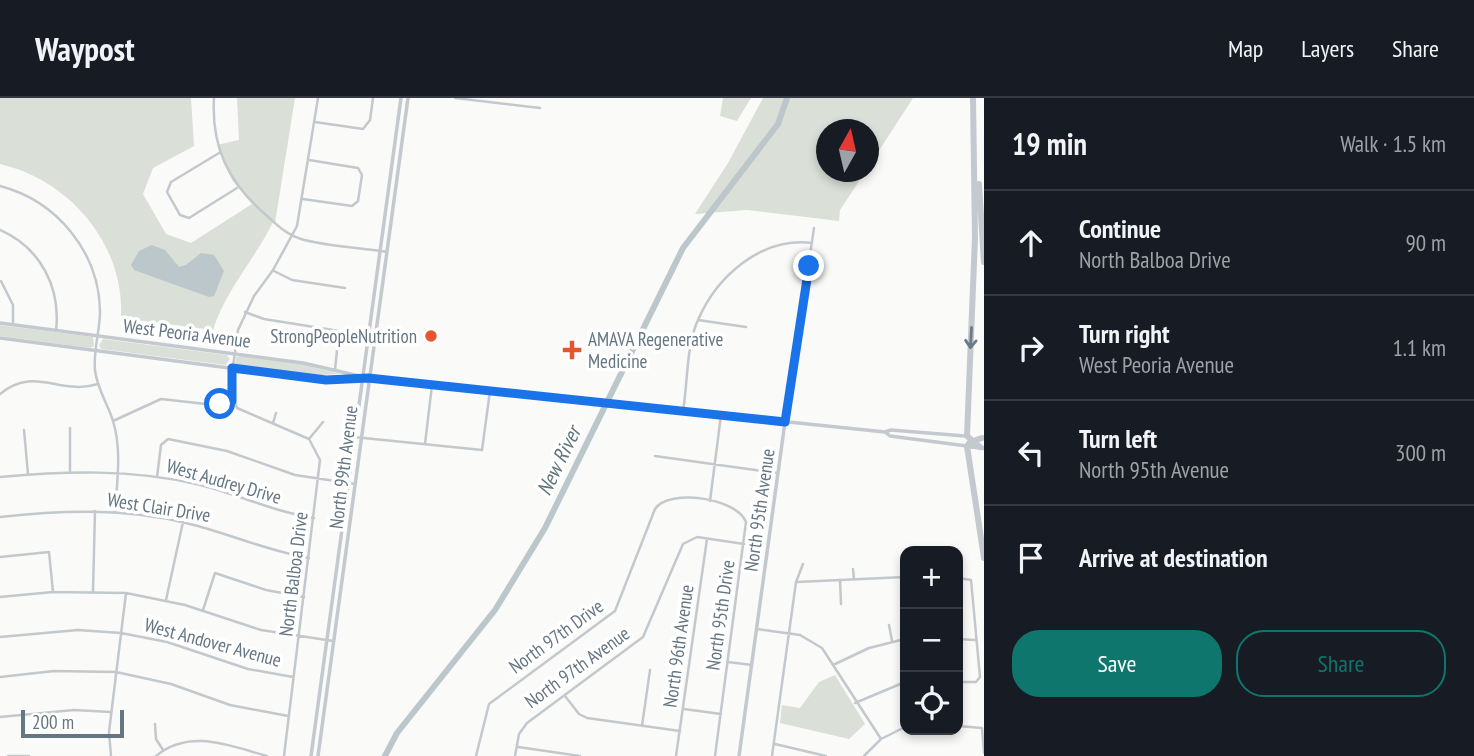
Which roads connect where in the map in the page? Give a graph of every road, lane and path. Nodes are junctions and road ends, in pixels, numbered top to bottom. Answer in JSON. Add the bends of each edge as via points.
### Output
{"nodes":[{"id":1,"x":214,"y":98,"type":"edge"},
{"id":2,"x":318,"y":98,"type":"edge"},
{"id":3,"x":373,"y":98,"type":"edge"},
{"id":4,"x":401,"y":98,"type":"edge"},
{"id":5,"x":408,"y":98,"type":"edge"},
{"id":6,"x":455,"y":98,"type":"edge"},
{"id":7,"x":974,"y":98,"type":"edge"},
{"id":8,"x":540,"y":108,"type":"dead end"},
{"id":9,"x":314,"y":122,"type":"junction"},
{"id":10,"x":219,"y":153,"type":"junction"},
{"id":11,"x":309,"y":160,"type":"junction"},
{"id":12,"x":0,"y":186,"type":"edge"},
{"id":13,"x":237,"y":188,"type":"junction"},
{"id":14,"x":303,"y":199,"type":"junction"},
{"id":15,"x":814,"y":228,"type":"dead end"},
{"id":16,"x":0,"y":230,"type":"edge"},
{"id":17,"x":292,"y":236,"type":"junction"},
{"id":18,"x":812,"y":243,"type":"junction"},
{"id":19,"x":379,"y":250,"type":"junction"},
{"id":20,"x":387,"y":251,"type":"junction"},
{"id":21,"x":984,"y":262,"type":"edge"},
{"id":22,"x":273,"y":271,"type":"junction"},
{"id":23,"x":1,"y":281,"type":"edge"},
{"id":24,"x":345,"y":288,"type":"dead end"},
{"id":25,"x":372,"y":302,"type":"junction"},
{"id":26,"x":379,"y":303,"type":"junction"},
{"id":27,"x":245,"y":312,"type":"junction"},
{"id":28,"x":698,"y":320,"type":"junction"},
{"id":29,"x":0,"y":323,"type":"edge"},
{"id":30,"x":13,"y":325,"type":"junction"},
{"id":31,"x":746,"y":327,"type":"dead end"},
{"id":32,"x":56,"y":331,"type":"junction"},
{"id":33,"x":98,"y":336,"type":"junction"},
{"id":34,"x":0,"y":338,"type":"edge"},
{"id":35,"x":96,"y":350,"type":"junction"},
{"id":36,"x":234,"y":354,"type":"junction"},
{"id":37,"x":139,"y":356,"type":"junction"},
{"id":38,"x":138,"y":364,"type":"dead end"},
{"id":39,"x":232,"y":368,"type":"junction"},
{"id":40,"x":335,"y":370,"type":"junction"},
{"id":41,"x":361,"y":378,"type":"junction"},
{"id":42,"x":368,"y":378,"type":"junction"},
{"id":43,"x":98,"y":384,"type":"junction"},
{"id":44,"x":432,"y":385,"type":"junction"},
{"id":45,"x":489,"y":391,"type":"junction"},
{"id":46,"x":0,"y":394,"type":"edge"},
{"id":47,"x":232,"y":401,"type":"junction"},
{"id":48,"x":683,"y":411,"type":"junction"},
{"id":49,"x":276,"y":414,"type":"dead end"},
{"id":50,"x":721,"y":415,"type":"junction"},
{"id":51,"x":113,"y":421,"type":"junction"},
{"id":52,"x":323,"y":422,"type":"dead end"},
{"id":53,"x":785,"y":422,"type":"junction"},
{"id":54,"x":273,"y":424,"type":"junction"},
{"id":55,"x":70,"y":428,"type":"dead end"},
{"id":56,"x":24,"y":430,"type":"dead end"},
{"id":57,"x":885,"y":432,"type":"junction"},
{"id":58,"x":353,"y":437,"type":"junction"},
{"id":59,"x":360,"y":438,"type":"junction"},
{"id":60,"x":983,"y":438,"type":"edge"},
{"id":61,"x":309,"y":439,"type":"junction"},
{"id":62,"x":968,"y":441,"type":"junction"},
{"id":63,"x":425,"y":445,"type":"junction"},
{"id":64,"x":982,"y":448,"type":"edge"},
{"id":65,"x":655,"y":456,"type":"dead end"},
{"id":66,"x":715,"y":464,"type":"junction"},
{"id":67,"x":71,"y":471,"type":"junction"},
{"id":68,"x":117,"y":472,"type":"junction"},
{"id":69,"x":778,"y":473,"type":"junction"},
{"id":70,"x":28,"y":474,"type":"junction"},
{"id":71,"x":0,"y":477,"type":"edge"},
{"id":72,"x":157,"y":477,"type":"junction"},
{"id":73,"x":319,"y":479,"type":"junction"},
{"id":74,"x":347,"y":483,"type":"junction"},
{"id":75,"x":355,"y":484,"type":"junction"},
{"id":76,"x":710,"y":501,"type":"junction"},
{"id":77,"x":95,"y":511,"type":"junction"},
{"id":78,"x":114,"y":512,"type":"junction"},
{"id":79,"x":0,"y":517,"type":"edge"},
{"id":80,"x":314,"y":518,"type":"junction"},
{"id":81,"x":183,"y":522,"type":"junction"},
{"id":82,"x":707,"y":539,"type":"junction"},
{"id":83,"x":744,"y":544,"type":"junction"},
{"id":84,"x":0,"y":556,"type":"edge"},
{"id":85,"x":309,"y":558,"type":"junction"},
{"id":86,"x":984,"y":558,"type":"edge"},
{"id":87,"x":803,"y":564,"type":"dead end"},
{"id":88,"x":853,"y":569,"type":"dead end"},
{"id":89,"x":335,"y":573,"type":"junction"},
{"id":90,"x":343,"y":574,"type":"junction"},
{"id":91,"x":900,"y":577,"type":"edge"},
{"id":92,"x":853,"y":579,"type":"junction"},
{"id":93,"x":963,"y":579,"type":"edge"},
{"id":94,"x":840,"y":580,"type":"junction"},
{"id":95,"x":796,"y":582,"type":"junction"},
{"id":96,"x":93,"y":591,"type":"junction"},
{"id":97,"x":53,"y":592,"type":"junction"},
{"id":98,"x":126,"y":593,"type":"junction"},
{"id":99,"x":0,"y":597,"type":"edge"},
{"id":100,"x":304,"y":597,"type":"junction"},
{"id":101,"x":166,"y":600,"type":"junction"},
{"id":102,"x":841,"y":604,"type":"dead end"},
{"id":103,"x":202,"y":610,"type":"junction"},
{"id":104,"x":889,"y":625,"type":"dead end"},
{"id":105,"x":757,"y":629,"type":"junction"},
{"id":106,"x":121,"y":633,"type":"junction"},
{"id":107,"x":789,"y":633,"type":"junction"},
{"id":108,"x":299,"y":637,"type":"junction"},
{"id":109,"x":0,"y":638,"type":"edge"},
{"id":110,"x":963,"y":639,"type":"edge"},
{"id":111,"x":327,"y":640,"type":"junction"},
{"id":112,"x":900,"y":640,"type":"edge"},
{"id":113,"x":977,"y":640,"type":"junction"},
{"id":114,"x":334,"y":641,"type":"junction"},
{"id":115,"x":892,"y":641,"type":"junction"},
{"id":116,"x":728,"y":662,"type":"junction"},
{"id":117,"x":752,"y":665,"type":"junction"},
{"id":118,"x":833,"y":665,"type":"junction"},
{"id":119,"x":650,"y":670,"type":"dead end"},
{"id":120,"x":116,"y":673,"type":"junction"},
{"id":121,"x":0,"y":677,"type":"edge"},
{"id":122,"x":293,"y":677,"type":"junction"},
{"id":123,"x":782,"y":681,"type":"junction"},
{"id":124,"x":788,"y":681,"type":"dead end"},
{"id":125,"x":963,"y":682,"type":"edge"},
{"id":126,"x":900,"y":684,"type":"edge"},
{"id":127,"x":565,"y":695,"type":"junction"},
{"id":128,"x":855,"y":703,"type":"junction"},
{"id":129,"x":684,"y":709,"type":"junction"},
{"id":130,"x":111,"y":712,"type":"junction"},
{"id":131,"x":721,"y":714,"type":"junction"},
{"id":132,"x":288,"y":716,"type":"junction"},
{"id":133,"x":0,"y":717,"type":"edge"},
{"id":134,"x":155,"y":723,"type":"dead end"},
{"id":135,"x":642,"y":726,"type":"junction"},
{"id":136,"x":963,"y":726,"type":"edge"},
{"id":137,"x":982,"y":728,"type":"edge"},
{"id":138,"x":900,"y":730,"type":"edge"},
{"id":139,"x":680,"y":731,"type":"junction"},
{"id":140,"x":881,"y":739,"type":"junction"},
{"id":141,"x":774,"y":744,"type":"junction"},
{"id":142,"x":517,"y":747,"type":"junction"},
{"id":143,"x":163,"y":751,"type":"junction"},
{"id":144,"x":984,"y":753,"type":"edge"},
{"id":145,"x":8,"y":756,"type":"edge"},
{"id":146,"x":29,"y":756,"type":"edge"},
{"id":147,"x":111,"y":756,"type":"edge"},
{"id":148,"x":156,"y":756,"type":"edge"},
{"id":149,"x":267,"y":756,"type":"edge"},
{"id":150,"x":284,"y":756,"type":"edge"},
{"id":151,"x":311,"y":756,"type":"edge"},
{"id":152,"x":318,"y":756,"type":"edge"},
{"id":153,"x":476,"y":756,"type":"edge"},
{"id":154,"x":516,"y":756,"type":"edge"},
{"id":155,"x":580,"y":756,"type":"edge"},
{"id":156,"x":677,"y":756,"type":"edge"},
{"id":157,"x":715,"y":756,"type":"edge"},
{"id":158,"x":739,"y":756,"type":"edge"},
{"id":159,"x":772,"y":756,"type":"edge"},
{"id":160,"x":826,"y":756,"type":"edge"},
{"id":161,"x":864,"y":756,"type":"edge"}],
"edges":[{"from":1,"to":10,"type":"street"},
{"from":2,"to":9,"type":"street"},
{"from":3,"to":9,"type":"street","via":[[370,120],[363,129]]},
{"from":4,"to":19,"type":"main road","name":"North 99th Avenue"},
{"from":5,"to":20,"type":"main road","name":"North 99th Avenue"},
{"from":6,"to":8,"type":"street"},
{"from":7,"to":21,"type":"highway"},
{"from":7,"to":62,"type":"highway","one_way":true},
{"from":9,"to":11,"type":"street"},
{"from":10,"to":13,"type":"street"},
{"from":10,"to":13,"type":"street","via":[[167,186],[167,192],[184,218]]},
{"from":11,"to":14,"type":"street"},
{"from":11,"to":14,"type":"street","via":[[360,168],[358,201],[352,206]]},
{"from":12,"to":33,"type":"street","via":[[49,210],[82,247],[98,292]]},
{"from":13,"to":17,"type":"street"},
{"from":14,"to":17,"type":"street"},
{"from":15,"to":18,"type":"street","name":"North 95th Avenue"},
{"from":16,"to":32,"type":"street","via":[[21,243],[43,266],[57,305]]},
{"from":17,"to":19,"type":"street"},
{"from":17,"to":22,"type":"street"},
{"from":18,"to":28,"type":"street","via":[[775,246],[739,265],[720,283]]},
{"from":18,"to":53,"type":"street","name":"North 95th Avenue"},
{"from":19,"to":20,"type":"street"},
{"from":19,"to":25,"type":"main road","name":"North 99th Avenue"},
{"from":20,"to":26,"type":"main road","name":"North 99th Avenue"},
{"from":22,"to":24,"type":"street","via":[[292,280]]},
{"from":22,"to":27,"type":"street"},
{"from":23,"to":30,"type":"street","via":[[13,305]]},
{"from":25,"to":26,"type":"main road"},
{"from":25,"to":41,"type":"main road","name":"North 99th Avenue"},
{"from":26,"to":42,"type":"main road","name":"North 99th Avenue"},
{"from":27,"to":36,"type":"street"},
{"from":27,"to":40,"type":"street","via":[[339,331]]},
{"from":28,"to":31,"type":"street"},
{"from":28,"to":48,"type":"street"},
{"from":29,"to":30,"type":"main road","name":"West Peoria Avenue"},
{"from":30,"to":32,"type":"main road","name":"West Peoria Avenue"},
{"from":32,"to":33,"type":"main road","name":"West Peoria Avenue"},
{"from":33,"to":35,"type":"street"},
{"from":33,"to":36,"type":"main road","name":"West Peoria Avenue"},
{"from":34,"to":35,"type":"main road","name":"West Peoria Avenue"},
{"from":35,"to":37,"type":"main road","name":"West Peoria Avenue"},
{"from":35,"to":43,"type":"street"},
{"from":36,"to":39,"type":"street"},
{"from":36,"to":40,"type":"main road","name":"West Peoria Avenue"},
{"from":37,"to":38,"type":"street","name":"West Peoria Avenue"},
{"from":37,"to":39,"type":"main road","name":"West Peoria Avenue"},
{"from":39,"to":41,"type":"main road","name":"West Peoria Avenue","via":[[316,379]]},
{"from":39,"to":47,"type":"street"},
{"from":40,"to":41,"type":"main road","name":"West Peoria Avenue"},
{"from":41,"to":42,"type":"main road","name":"West Peoria Avenue"},
{"from":41,"to":58,"type":"main road","name":"North 99th Avenue"},
{"from":42,"to":44,"type":"main road","name":"West Peoria Avenue"},
{"from":42,"to":59,"type":"main road","name":"North 99th Avenue"},
{"from":43,"to":46,"type":"street","via":[[83,387],[23,380]]},
{"from":43,"to":51,"type":"street"},
{"from":44,"to":45,"type":"main road","name":"West Peoria Avenue"},
{"from":44,"to":63,"type":"street"},
{"from":45,"to":48,"type":"main road","name":"West Peoria Avenue"},
{"from":45,"to":63,"type":"street","via":[[482,450]]},
{"from":47,"to":51,"type":"street","via":[[215,405],[161,399]]},
{"from":47,"to":54,"type":"street","via":[[246,414]]},
{"from":48,"to":50,"type":"main road","name":"West Peoria Avenue"},
{"from":49,"to":54,"type":"street"},
{"from":50,"to":53,"type":"main road","name":"West Peoria Avenue"},
{"from":50,"to":66,"type":"street"},
{"from":51,"to":68,"type":"street"},
{"from":52,"to":61,"type":"street"},
{"from":53,"to":57,"type":"main road","name":"West Peoria Avenue"},
{"from":53,"to":69,"type":"main road","name":"North 95th Avenue"},
{"from":54,"to":61,"type":"street"},
{"from":55,"to":67,"type":"street"},
{"from":56,"to":70,"type":"street"},
{"from":57,"to":62,"type":"main road","name":"West Peoria Avenue"},
{"from":57,"to":62,"type":"main road","name":"West Peoria Avenue"},
{"from":58,"to":59,"type":"street"},
{"from":58,"to":74,"type":"main road","name":"North 99th Avenue"},
{"from":59,"to":63,"type":"street"},
{"from":59,"to":75,"type":"main road","name":"North 99th Avenue"},
{"from":60,"to":62,"type":"highway"},
{"from":61,"to":73,"type":"street","name":"North Balboa Drive","via":[[320,456]]},
{"from":62,"to":64,"type":"highway"},
{"from":62,"to":86,"type":"highway"},
{"from":65,"to":66,"type":"street"},
{"from":66,"to":69,"type":"street"},
{"from":66,"to":76,"type":"street"},
{"from":67,"to":68,"type":"street","name":"West Audrey Drive"},
{"from":67,"to":70,"type":"street","name":"West Audrey Drive"},
{"from":68,"to":72,"type":"street","name":"West Audrey Drive"},
{"from":68,"to":78,"type":"street"},
{"from":69,"to":105,"type":"main road","name":"North 95th Avenue"},
{"from":70,"to":71,"type":"street","name":"West Audrey Drive"},
{"from":72,"to":73,"type":"street","via":[[162,445],[168,439],[227,451]]},
{"from":72,"to":80,"type":"street","name":"West Audrey Drive"},
{"from":73,"to":74,"type":"street"},
{"from":73,"to":80,"type":"street","name":"North Balboa Drive"},
{"from":74,"to":75,"type":"street"},
{"from":74,"to":89,"type":"main road","name":"North 99th Avenue"},
{"from":75,"to":90,"type":"main road","name":"North 99th Avenue"},
{"from":76,"to":83,"type":"street","name":"North 95th Drive","via":[[740,510],[746,522]]},
{"from":76,"to":153,"type":"street","name":"North 97th Drive","via":[[676,497],[657,505],[615,611],[489,704]]},
{"from":77,"to":78,"type":"street","name":"West Clair Drive"},
{"from":77,"to":79,"type":"street","name":"West Clair Drive"},
{"from":77,"to":96,"type":"street"},
{"from":78,"to":81,"type":"street","name":"West Clair Drive"},
{"from":80,"to":85,"type":"street","name":"North Balboa Drive"},
{"from":81,"to":85,"type":"street","name":"West Clair Drive"},
{"from":81,"to":101,"type":"street"},
{"from":82,"to":83,"type":"street"},
{"from":82,"to":127,"type":"street","name":"North 97th Avenue","via":[[693,538],[683,544],[643,637]]},
{"from":82,"to":129,"type":"street","name":"North 96th Avenue"},
{"from":83,"to":116,"type":"street","name":"North 95th Drive"},
{"from":84,"to":97,"type":"street","via":[[49,552]]},
{"from":85,"to":100,"type":"street","name":"North Balboa Drive"},
{"from":87,"to":95,"type":"street"},
{"from":88,"to":92,"type":"street"},
{"from":89,"to":90,"type":"main road"},
{"from":89,"to":111,"type":"main road","name":"North 99th Avenue"},
{"from":90,"to":114,"type":"main road","name":"North 99th Avenue"},
{"from":91,"to":92,"type":"street"},
{"from":92,"to":94,"type":"street"},
{"from":93,"to":113,"type":"street","via":[[971,580]]},
{"from":94,"to":95,"type":"street"},
{"from":94,"to":102,"type":"street"},
{"from":95,"to":107,"type":"street"},
{"from":96,"to":97,"type":"street"},
{"from":96,"to":98,"type":"street"},
{"from":97,"to":99,"type":"street"},
{"from":98,"to":101,"type":"street"},
{"from":98,"to":106,"type":"street"},
{"from":100,"to":103,"type":"street","via":[[215,573]]},
{"from":100,"to":108,"type":"street","name":"North Balboa Drive"},
{"from":101,"to":103,"type":"street"},
{"from":103,"to":108,"type":"street"},
{"from":104,"to":115,"type":"street"},
{"from":105,"to":107,"type":"street"},
{"from":105,"to":117,"type":"main road","name":"North 95th Avenue"},
{"from":106,"to":109,"type":"street","name":"West Andover Avenue","via":[[69,631]]},
{"from":106,"to":120,"type":"street"},
{"from":106,"to":122,"type":"street","name":"West Andover Avenue"},
{"from":107,"to":118,"type":"street","via":[[815,642]]},
{"from":107,"to":123,"type":"street"},
{"from":108,"to":111,"type":"street"},
{"from":108,"to":122,"type":"street","name":"North Balboa Drive"},
{"from":110,"to":113,"type":"street"},
{"from":111,"to":114,"type":"street"},
{"from":111,"to":151,"type":"main road","name":"North 99th Avenue"},
{"from":112,"to":115,"type":"street"},
{"from":113,"to":125,"type":"street","via":[[979,682]]},
{"from":114,"to":152,"type":"main road","name":"North 99th Avenue"},
{"from":115,"to":118,"type":"street"},
{"from":116,"to":117,"type":"street"},
{"from":116,"to":131,"type":"street","name":"North 95th Drive"},
{"from":117,"to":158,"type":"main road","name":"North 95th Avenue"},
{"from":118,"to":128,"type":"street"},
{"from":119,"to":135,"type":"street"},
{"from":120,"to":121,"type":"street","via":[[54,671]]},
{"from":120,"to":130,"type":"street"},
{"from":120,"to":132,"type":"street"},
{"from":122,"to":132,"type":"street","name":"North Balboa Drive"},
{"from":123,"to":124,"type":"street"},
{"from":123,"to":141,"type":"street"},
{"from":126,"to":128,"type":"street"},
{"from":127,"to":135,"type":"street","via":[[584,717]]},
{"from":127,"to":142,"type":"street","name":"North 97th Avenue","via":[[524,725]]},
{"from":128,"to":140,"type":"street"},
{"from":129,"to":131,"type":"street"},
{"from":129,"to":139,"type":"street","name":"North 96th Avenue"},
{"from":130,"to":133,"type":"street","via":[[74,710]]},
{"from":130,"to":147,"type":"street"},
{"from":131,"to":157,"type":"street","name":"North 95th Drive"},
{"from":132,"to":150,"type":"street","name":"North Balboa Drive"},
{"from":134,"to":143,"type":"street","via":[[156,740]]},
{"from":135,"to":139,"type":"street"},
{"from":136,"to":137,"type":"street"},
{"from":137,"to":144,"type":"street"},
{"from":138,"to":140,"type":"street"},
{"from":139,"to":156,"type":"street","name":"North 96th Avenue"},
{"from":140,"to":161,"type":"street"},
{"from":141,"to":159,"type":"street"},
{"from":141,"to":160,"type":"street"},
{"from":142,"to":154,"type":"street","name":"North 97th Avenue"},
{"from":142,"to":155,"type":"street"},
{"from":143,"to":148,"type":"street"},
{"from":143,"to":149,"type":"street","via":[[203,740]]},
{"from":145,"to":146,"type":"street"}]}
